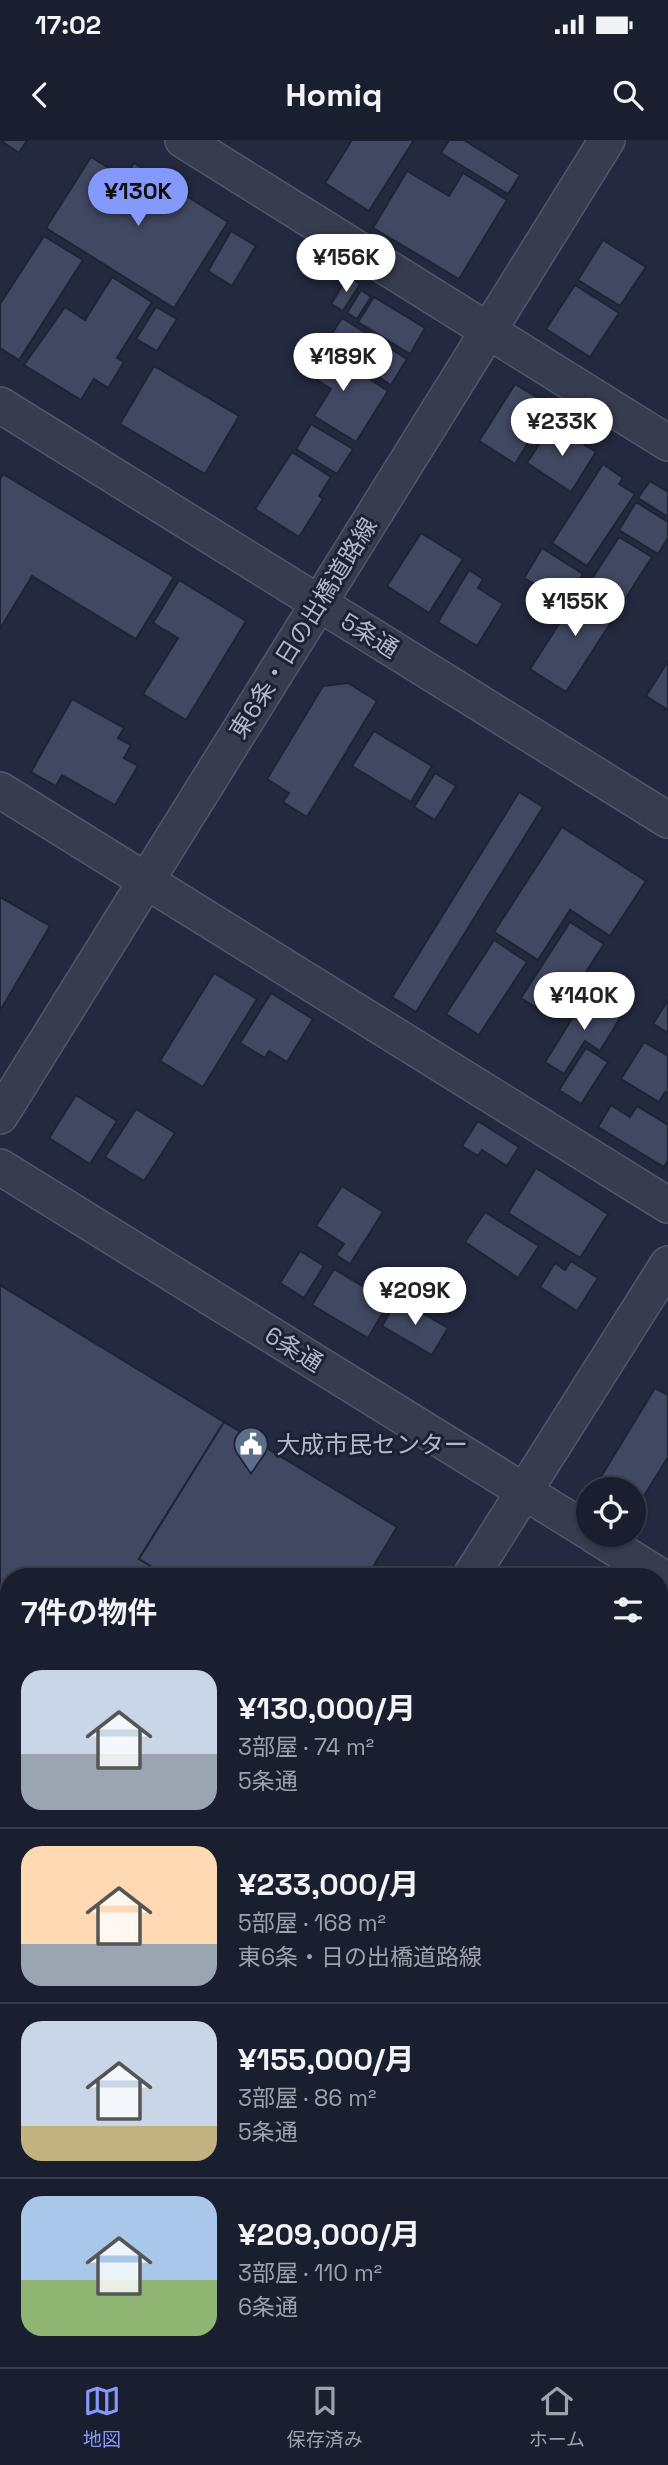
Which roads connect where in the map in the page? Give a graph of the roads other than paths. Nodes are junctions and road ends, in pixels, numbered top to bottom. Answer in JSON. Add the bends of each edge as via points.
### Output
{"nodes":[{"id":1,"x":183,"y":140,"type":"edge"},
{"id":2,"x":607,"y":140,"type":"edge"},
{"id":3,"x":489,"y":331,"type":"junction"},
{"id":4,"x":0,"y":405,"type":"edge"},
{"id":5,"x":668,"y":443,"type":"edge"},
{"id":6,"x":318,"y":603,"type":"junction"},
{"id":7,"x":0,"y":790,"type":"edge"},
{"id":8,"x":668,"y":820,"type":"edge"},
{"id":9,"x":147,"y":881,"type":"junction"},
{"id":10,"x":0,"y":1116,"type":"edge"},
{"id":11,"x":0,"y":1167,"type":"edge"},
{"id":12,"x":668,"y":1205,"type":"edge"},
{"id":13,"x":668,"y":1264,"type":"edge"},
{"id":14,"x":524,"y":1491,"type":"junction"},
{"id":15,"x":576,"y":1524,"type":"edge"},
{"id":16,"x":613,"y":1547,"type":"edge"},
{"id":17,"x":476,"y":1568,"type":"edge"},
{"id":18,"x":647,"y":1568,"type":"edge"}],
"edges":[{"from":1,"to":3,"type":"street"},
{"from":2,"to":3,"type":"street","name":"東6条・日の出橋道路線"},
{"from":3,"to":5,"type":"street"},
{"from":3,"to":6,"type":"street","name":"東6条・日の出橋道路線"},
{"from":4,"to":6,"type":"street","name":"5条通"},
{"from":6,"to":8,"type":"street","name":"5条通"},
{"from":6,"to":9,"type":"street","name":"東6条・日の出橋道路線"},
{"from":7,"to":9,"type":"street"},
{"from":9,"to":10,"type":"street","name":"東6条・日の出橋道路線"},
{"from":9,"to":12,"type":"street"},
{"from":11,"to":14,"type":"street","name":"6条通"},
{"from":13,"to":14,"type":"street"},
{"from":14,"to":15,"type":"street","name":"6条通"},
{"from":14,"to":17,"type":"street"},
{"from":16,"to":18,"type":"street"}]}
